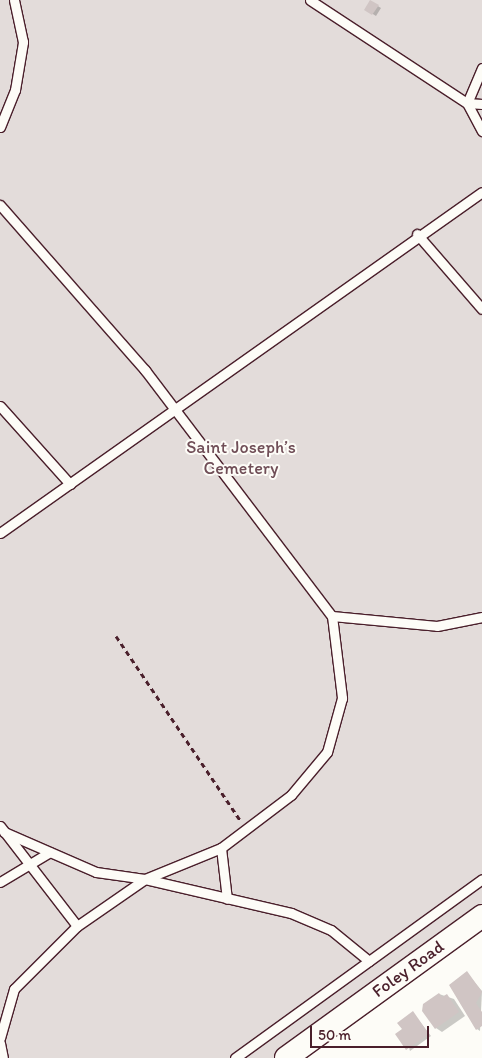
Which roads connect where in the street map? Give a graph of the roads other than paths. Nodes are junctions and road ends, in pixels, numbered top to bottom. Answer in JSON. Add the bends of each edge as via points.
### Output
{"nodes":[{"id":1,"x":310,"y":0,"type":"edge"},
{"id":2,"x":17,"y":2,"type":"edge"},
{"id":3,"x":482,"y":68,"type":"edge"},
{"id":4,"x":467,"y":103,"type":"junction"},
{"id":5,"x":482,"y":104,"type":"edge"},
{"id":6,"x":0,"y":127,"type":"edge"},
{"id":7,"x":482,"y":131,"type":"edge"},
{"id":8,"x":482,"y":192,"type":"edge"},
{"id":9,"x":0,"y":205,"type":"edge"},
{"id":10,"x":417,"y":234,"type":"junction"},
{"id":11,"x":482,"y":309,"type":"edge"},
{"id":12,"x":0,"y":406,"type":"edge"},
{"id":13,"x":175,"y":410,"type":"junction"},
{"id":14,"x":70,"y":484,"type":"junction"},
{"id":15,"x":0,"y":533,"type":"edge"},
{"id":16,"x":332,"y":616,"type":"junction"},
{"id":17,"x":482,"y":617,"type":"edge"},
{"id":18,"x":2,"y":829,"type":"edge"},
{"id":19,"x":221,"y":848,"type":"junction"},
{"id":20,"x":50,"y":852,"type":"junction"},
{"id":21,"x":27,"y":862,"type":"junction"},
{"id":22,"x":145,"y":879,"type":"junction"},
{"id":23,"x":482,"y":879,"type":"edge"},
{"id":24,"x":0,"y":882,"type":"edge"},
{"id":25,"x":227,"y":899,"type":"junction"},
{"id":26,"x":482,"y":916,"type":"edge"},
{"id":27,"x":77,"y":926,"type":"junction"},
{"id":28,"x":369,"y":961,"type":"junction"},
{"id":29,"x":0,"y":1038,"type":"edge"},
{"id":30,"x":0,"y":1043,"type":"edge"},
{"id":31,"x":3,"y":1058,"type":"edge"},
{"id":32,"x":235,"y":1058,"type":"edge"},
{"id":33,"x":286,"y":1058,"type":"edge"}],
"edges":[{"from":1,"to":4,"type":"lane"},
{"from":2,"to":6,"type":"lane","via":[[23,42],[15,90]]},
{"from":3,"to":4,"type":"lane"},
{"from":4,"to":5,"type":"lane"},
{"from":4,"to":7,"type":"lane"},
{"from":8,"to":10,"type":"lane"},
{"from":9,"to":13,"type":"lane"},
{"from":10,"to":11,"type":"lane"},
{"from":10,"to":13,"type":"lane"},
{"from":12,"to":14,"type":"lane"},
{"from":13,"to":14,"type":"lane"},
{"from":13,"to":16,"type":"lane"},
{"from":14,"to":15,"type":"lane"},
{"from":16,"to":17,"type":"lane","via":[[437,626]]},
{"from":16,"to":19,"type":"lane","via":[[342,698],[328,752],[290,795]]},
{"from":18,"to":20,"type":"lane"},
{"from":18,"to":21,"type":"lane"},
{"from":19,"to":22,"type":"lane"},
{"from":19,"to":25,"type":"lane"},
{"from":20,"to":21,"type":"lane"},
{"from":20,"to":22,"type":"lane","via":[[96,872]]},
{"from":21,"to":24,"type":"lane"},
{"from":21,"to":27,"type":"lane"},
{"from":22,"to":25,"type":"lane"},
{"from":22,"to":27,"type":"lane"},
{"from":23,"to":28,"type":"lane"},
{"from":25,"to":28,"type":"lane","via":[[291,913],[323,927]]},
{"from":26,"to":33,"type":"street","name":"Foley Road"},
{"from":27,"to":29,"type":"lane","via":[[14,989]]},
{"from":28,"to":32,"type":"lane"},
{"from":30,"to":31,"type":"lane"}]}
